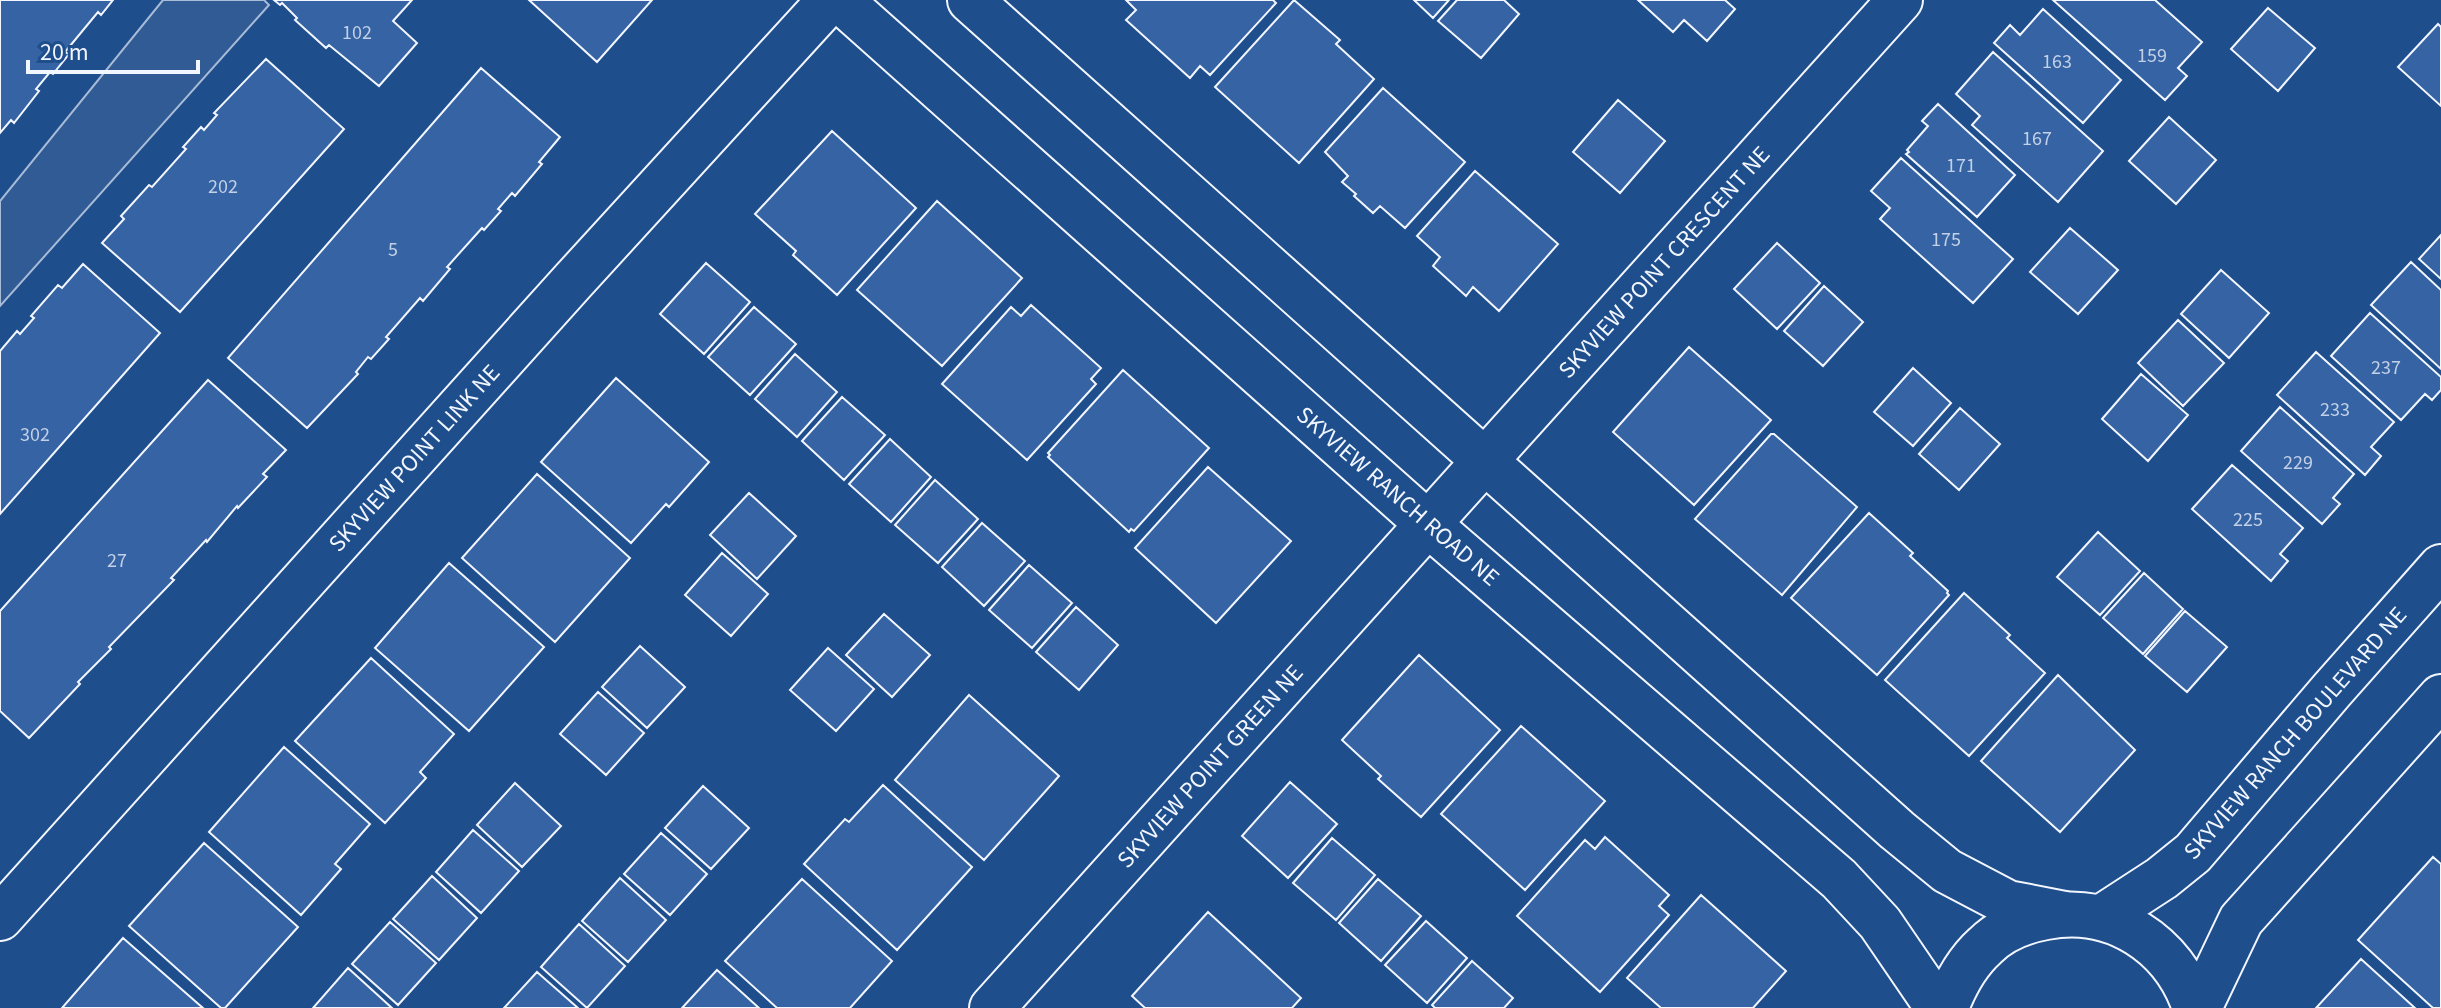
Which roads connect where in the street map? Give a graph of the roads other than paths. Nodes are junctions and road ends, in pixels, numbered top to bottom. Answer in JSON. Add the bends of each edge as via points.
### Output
{"nodes":[{"id":1,"x":830,"y":0,"type":"edge"},
{"id":2,"x":840,"y":0,"type":"edge"},
{"id":3,"x":970,"y":0,"type":"edge"},
{"id":4,"x":1900,"y":0,"type":"edge"},
{"id":5,"x":1487,"y":460,"type":"junction"},
{"id":6,"x":1429,"y":525,"type":"junction"},
{"id":7,"x":2441,"y":567,"type":"edge"},
{"id":8,"x":2441,"y":697,"type":"edge"},
{"id":9,"x":2083,"y":915,"type":"junction"},
{"id":10,"x":0,"y":918,"type":"edge"},
{"id":11,"x":992,"y":1008,"type":"edge"},
{"id":12,"x":1938,"y":1008,"type":"edge"},
{"id":13,"x":1946,"y":1008,"type":"edge"},
{"id":14,"x":2197,"y":1008,"type":"edge"}],
"edges":[{"from":1,"to":10,"type":"street","name":"SKYVIEW POINT LINK NE"},
{"from":2,"to":6,"type":"street","name":"SKYVIEW RANCH ROAD NE"},
{"from":3,"to":5,"type":"street"},
{"from":4,"to":5,"type":"street","name":"SKYVIEW POINT CRESCENT NE"},
{"from":5,"to":6,"type":"street","name":"SKYVIEW POINT CRESCENT NE"},
{"from":5,"to":9,"type":"street","via":[[1947,871],[2008,903]]},
{"from":6,"to":11,"type":"street","name":"SKYVIEW POINT GREEN NE"},
{"from":6,"to":12,"type":"street","name":"SKYVIEW RANCH ROAD NE","via":[[1839,879],[1880,923]]},
{"from":7,"to":9,"type":"street","name":"SKYVIEW RANCH BOULEVARD NE","via":[[2193,853],[2162,878]]},
{"from":8,"to":14,"type":"street","via":[[2241,920]]},
{"from":9,"to":13,"type":"street","via":[[2023,922],[1986,944],[1958,977]]},
{"from":9,"to":14,"type":"street","via":[[2137,932],[2166,955]]}]}
